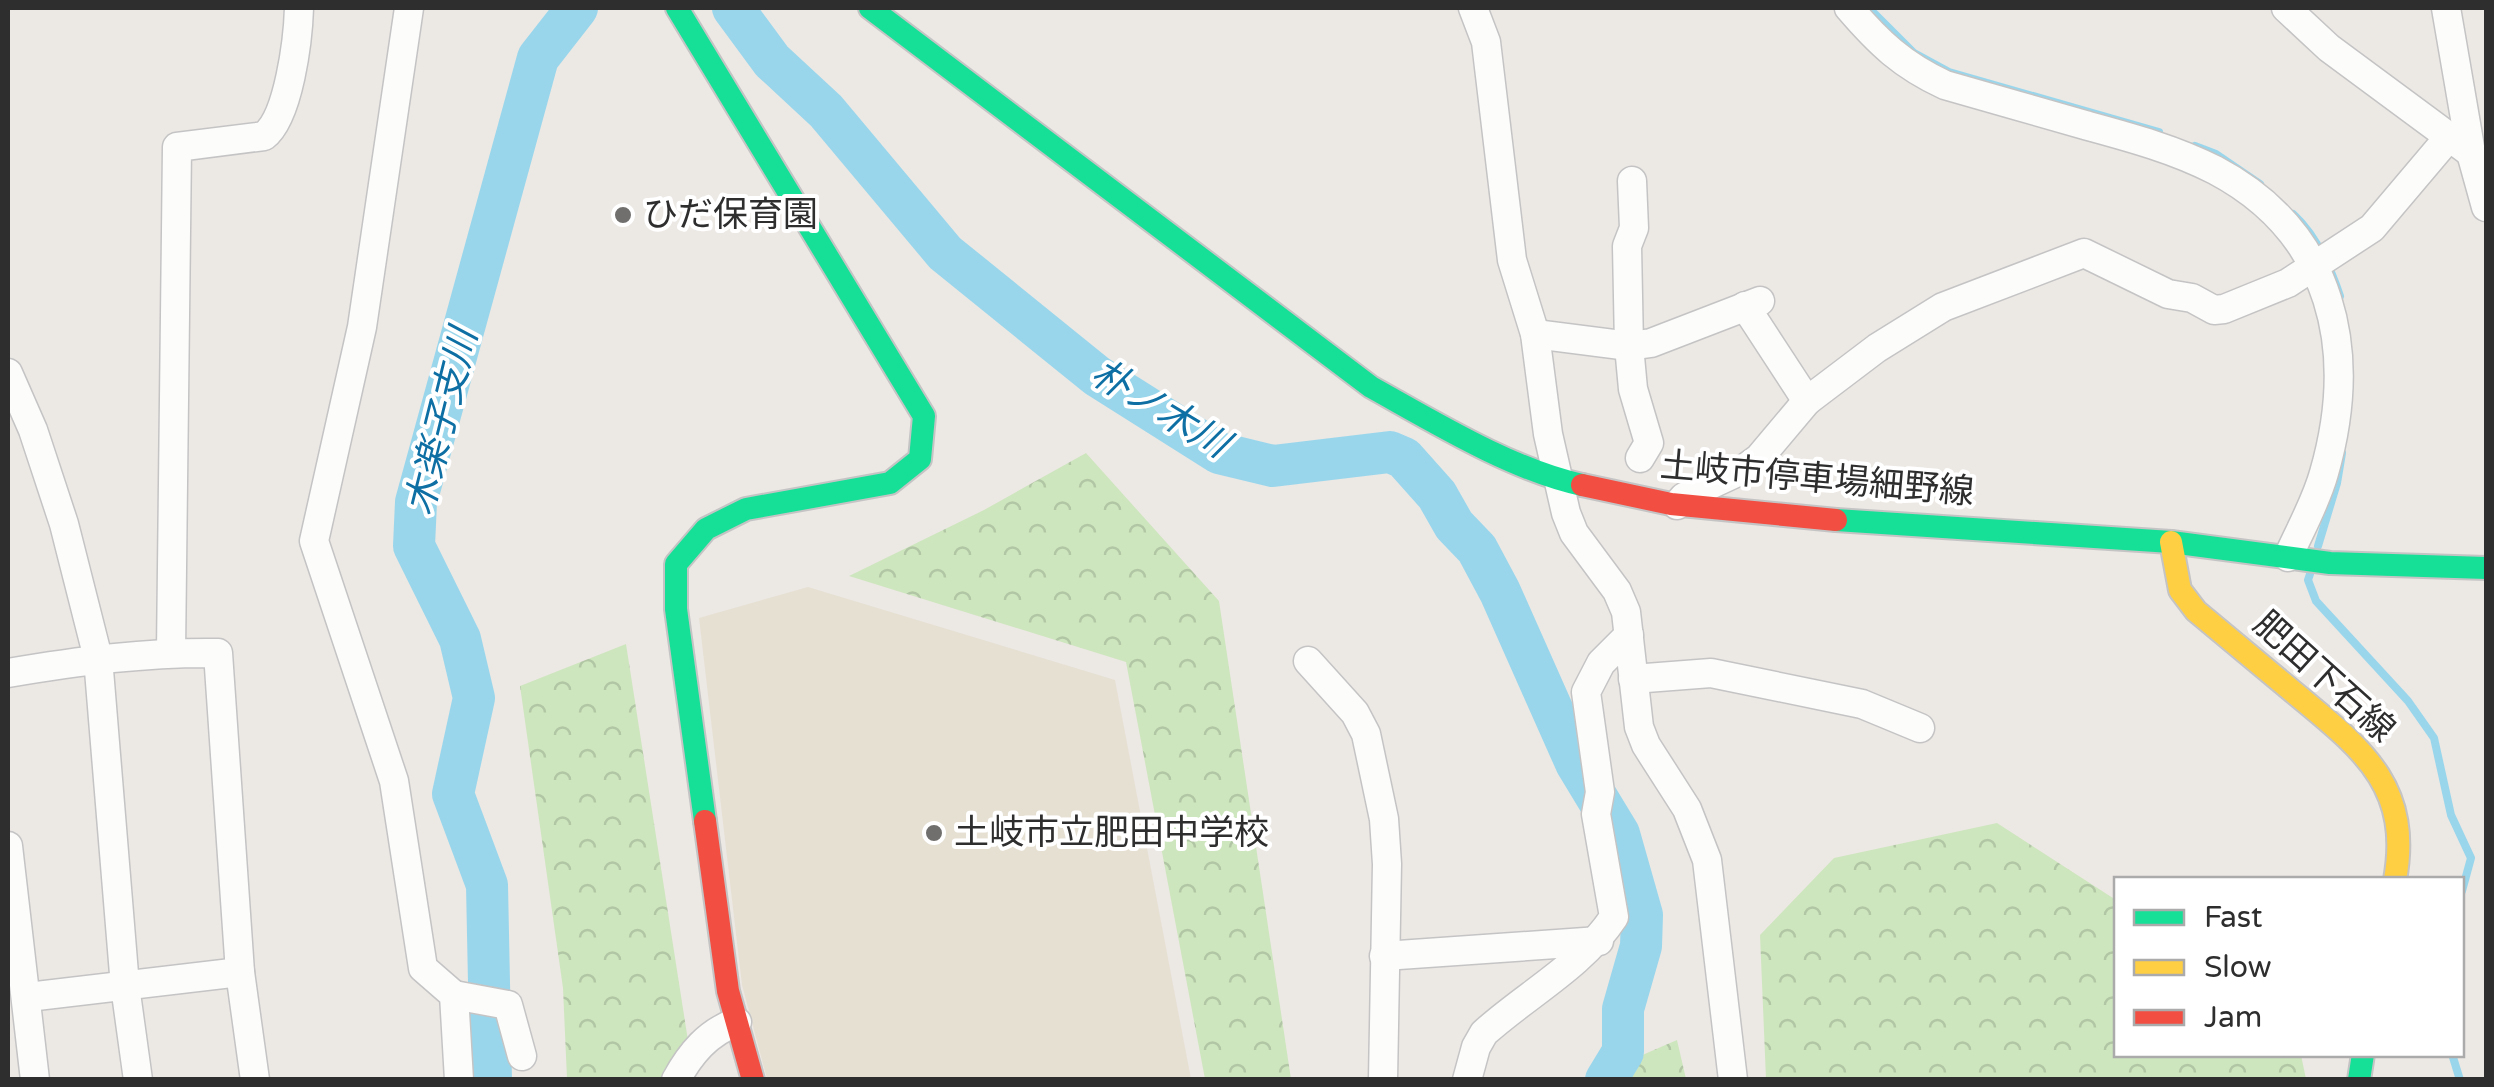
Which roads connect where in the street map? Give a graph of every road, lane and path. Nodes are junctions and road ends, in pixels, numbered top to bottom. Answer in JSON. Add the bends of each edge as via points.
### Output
{"nodes":[{"id":1,"x":299,"y":8,"type":"edge"},
{"id":2,"x":409,"y":8,"type":"edge"},
{"id":3,"x":677,"y":8,"type":"edge"},
{"id":4,"x":870,"y":8,"type":"edge"},
{"id":5,"x":1473,"y":8,"type":"edge"},
{"id":6,"x":1848,"y":8,"type":"edge"},
{"id":7,"x":2286,"y":8,"type":"edge"},
{"id":8,"x":2446,"y":8,"type":"edge"},
{"id":9,"x":2460,"y":145,"type":"junction"},
{"id":10,"x":1632,"y":181,"type":"dead end"},
{"id":11,"x":2484,"y":192,"type":"edge"},
{"id":12,"x":2324,"y":260,"type":"junction"},
{"id":13,"x":1536,"y":334,"type":"junction"},
{"id":14,"x":1630,"y":346,"type":"junction"},
{"id":15,"x":8,"y":373,"type":"edge"},
{"id":16,"x":1808,"y":401,"type":"junction"},
{"id":17,"x":1640,"y":458,"type":"dead end"},
{"id":18,"x":1560,"y":480,"type":"junction"},
{"id":19,"x":1677,"y":505,"type":"junction"},
{"id":20,"x":2171,"y":542,"type":"junction"},
{"id":21,"x":2292,"y":558,"type":"junction"},
{"id":22,"x":2486,"y":568,"type":"edge"},
{"id":23,"x":1629,"y":635,"type":"junction"},
{"id":24,"x":171,"y":652,"type":"junction"},
{"id":25,"x":98,"y":658,"type":"junction"},
{"id":26,"x":1308,"y":661,"type":"dead end"},
{"id":27,"x":8,"y":673,"type":"edge"},
{"id":28,"x":1634,"y":679,"type":"junction"},
{"id":29,"x":1920,"y":728,"type":"dead end"},
{"id":30,"x":8,"y":846,"type":"edge"},
{"id":31,"x":2396,"y":877,"type":"edge"},
{"id":32,"x":1598,"y":940,"type":"junction"},
{"id":33,"x":1384,"y":956,"type":"junction"},
{"id":34,"x":240,"y":972,"type":"junction"},
{"id":35,"x":125,"y":986,"type":"junction"},
{"id":36,"x":454,"y":995,"type":"junction"},
{"id":37,"x":28,"y":998,"type":"junction"},
{"id":38,"x":737,"y":1022,"type":"junction"},
{"id":39,"x":522,"y":1056,"type":"dead end"},
{"id":40,"x":35,"y":1080,"type":"edge"},
{"id":41,"x":138,"y":1080,"type":"edge"},
{"id":42,"x":255,"y":1080,"type":"edge"},
{"id":43,"x":459,"y":1080,"type":"edge"},
{"id":44,"x":676,"y":1080,"type":"edge"},
{"id":45,"x":753,"y":1080,"type":"edge"},
{"id":46,"x":1383,"y":1080,"type":"edge"},
{"id":47,"x":1467,"y":1080,"type":"edge"},
{"id":48,"x":1733,"y":1080,"type":"edge"}],
"edges":[{"from":1,"to":24,"type":"street","via":[[284,106],[274,128],[264,136],[176,147]]},
{"from":2,"to":36,"type":"street","via":[[362,327],[314,542],[394,781],[422,968]]},
{"from":3,"to":38,"type":"main road","via":[[924,416],[920,458],[890,483],[746,509],[706,529],[676,564],[678,628]]},
{"from":4,"to":18,"type":"main road","name":"土岐市停車場細野線","via":[[1372,387],[1447,430]]},
{"from":5,"to":13,"type":"street","via":[[1486,42],[1512,260]]},
{"from":6,"to":12,"type":"street","via":[[1899,61],[1931,78],[2143,141],[2217,171]]},
{"from":7,"to":9,"type":"street"},
{"from":8,"to":9,"type":"street"},
{"from":9,"to":11,"type":"street"},
{"from":9,"to":12,"type":"street","via":[[2372,228]]},
{"from":10,"to":14,"type":"street"},
{"from":12,"to":16,"type":"street","via":[[2288,283],[2214,310],[2084,253],[1943,308]]},
{"from":12,"to":21,"type":"street","via":[[2337,403],[2323,478]]},
{"from":13,"to":14,"type":"street"},
{"from":13,"to":18,"type":"street"},
{"from":14,"to":16,"type":"street","via":[[1752,304]]},
{"from":14,"to":17,"type":"street","via":[[1633,389],[1649,442]]},
{"from":15,"to":25,"type":"street","via":[[64,524]]},
{"from":16,"to":19,"type":"street","via":[[1759,458]]},
{"from":18,"to":19,"type":"main road","name":"土岐市停車場細野線"},
{"from":18,"to":23,"type":"street","via":[[1574,533],[1617,591]]},
{"from":19,"to":20,"type":"main road","name":"土岐市停車場細野線"},
{"from":20,"to":21,"type":"main road","name":"土岐市停車場細野線"},
{"from":20,"to":31,"type":"main road","name":"肥田下石線","via":[[2180,590],[2196,612],[2360,747],[2383,780],[2395,817]]},
{"from":21,"to":22,"type":"main road","name":"土岐市停車場細野線"},
{"from":23,"to":28,"type":"street"},
{"from":23,"to":32,"type":"street","via":[[1601,663],[1586,692],[1600,792],[1596,814],[1614,917]]},
{"from":24,"to":25,"type":"street"},
{"from":24,"to":34,"type":"street","via":[[218,653]]},
{"from":25,"to":27,"type":"street"},
{"from":25,"to":35,"type":"street"},
{"from":26,"to":33,"type":"street","via":[[1366,734],[1384,818]]},
{"from":28,"to":29,"type":"street","via":[[1711,673],[1862,704]]},
{"from":28,"to":48,"type":"street","via":[[1646,745],[1687,809],[1707,860]]},
{"from":30,"to":37,"type":"street"},
{"from":32,"to":33,"type":"street"},
{"from":32,"to":47,"type":"street","via":[[1484,1033]]},
{"from":33,"to":46,"type":"street"},
{"from":34,"to":35,"type":"street"},
{"from":34,"to":42,"type":"street"},
{"from":35,"to":37,"type":"street"},
{"from":35,"to":41,"type":"street"},
{"from":36,"to":39,"type":"street","via":[[508,1005]]},
{"from":36,"to":43,"type":"street"},
{"from":37,"to":40,"type":"street"},
{"from":38,"to":44,"type":"street","via":[[706,1039]]},
{"from":38,"to":45,"type":"main road"}]}
